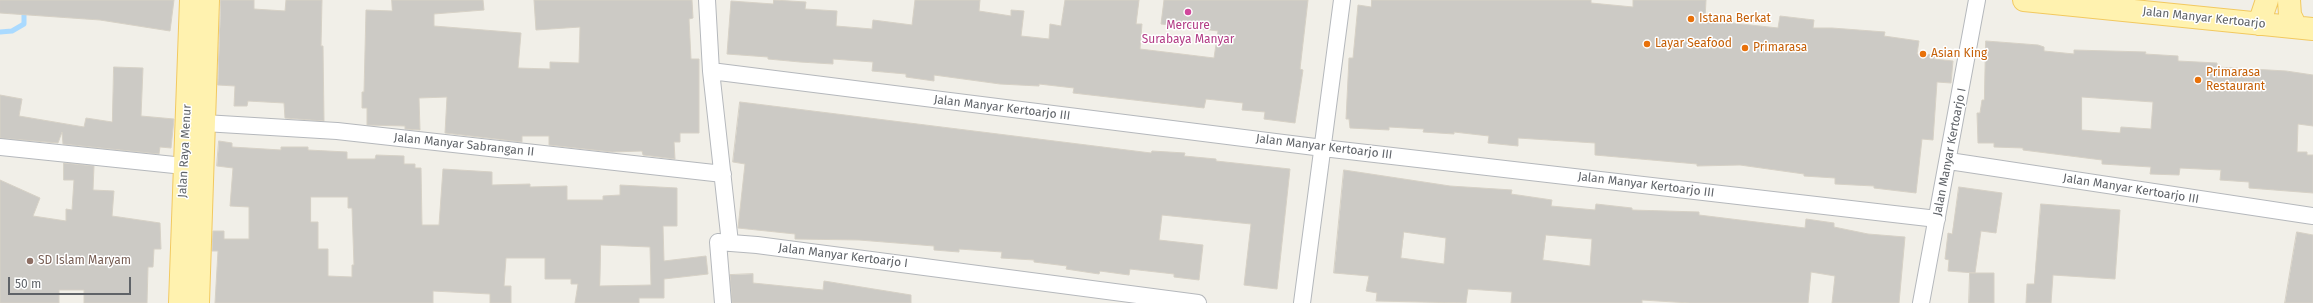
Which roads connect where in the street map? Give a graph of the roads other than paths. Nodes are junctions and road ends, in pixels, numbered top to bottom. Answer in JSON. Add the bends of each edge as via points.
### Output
{"nodes":[{"id":1,"x":191,"y":0,"type":"edge"},
{"id":2,"x":208,"y":0,"type":"edge"},
{"id":3,"x":707,"y":0,"type":"edge"},
{"id":4,"x":1342,"y":0,"type":"edge"},
{"id":5,"x":1977,"y":0,"type":"edge"},
{"id":6,"x":2024,"y":0,"type":"edge"},
{"id":7,"x":2267,"y":0,"type":"edge"},
{"id":8,"x":2289,"y":0,"type":"edge"},
{"id":9,"x":2260,"y":24,"type":"junction"},
{"id":10,"x":2304,"y":28,"type":"edge"},
{"id":11,"x":711,"y":71,"type":"junction"},
{"id":12,"x":204,"y":123,"type":"junction"},
{"id":13,"x":0,"y":147,"type":"edge"},
{"id":14,"x":1323,"y":148,"type":"junction"},
{"id":15,"x":1949,"y":161,"type":"junction"},
{"id":16,"x":184,"y":166,"type":"junction"},
{"id":17,"x":723,"y":174,"type":"junction"},
{"id":18,"x":191,"y":202,"type":"junction"},
{"id":19,"x":2313,"y":216,"type":"edge"},
{"id":20,"x":1937,"y":219,"type":"junction"},
{"id":21,"x":730,"y":243,"type":"junction"},
{"id":22,"x":180,"y":303,"type":"edge"},
{"id":23,"x":198,"y":303,"type":"edge"},
{"id":24,"x":723,"y":303,"type":"edge"},
{"id":25,"x":1198,"y":303,"type":"edge"},
{"id":26,"x":1302,"y":303,"type":"edge"},
{"id":27,"x":1921,"y":303,"type":"edge"}],
"edges":[{"from":1,"to":16,"type":"main road","name":"Jalan Raya Menur"},
{"from":2,"to":12,"type":"main road","name":"Jalan Raya Menur"},
{"from":3,"to":11,"type":"street"},
{"from":4,"to":14,"type":"street"},
{"from":5,"to":15,"type":"street","name":"Jalan Manyar Kertoarjo I"},
{"from":6,"to":9,"type":"main road","name":"Jalan Manyar Kertoarjo"},
{"from":7,"to":9,"type":"main road"},
{"from":8,"to":10,"type":"main road","via":[[2290,15]]},
{"from":9,"to":10,"type":"main road","name":"Jalan Manyar Kertoarjo"},
{"from":11,"to":14,"type":"street","name":"Jalan Manyar Kertoarjo III"},
{"from":11,"to":17,"type":"street"},
{"from":12,"to":17,"type":"street","name":"Jalan Manyar Sabrangan II","via":[[337,131]]},
{"from":12,"to":18,"type":"main road","name":"Jalan Raya Menur"},
{"from":13,"to":16,"type":"street"},
{"from":14,"to":20,"type":"street","name":"Jalan Manyar Kertoarjo III"},
{"from":14,"to":26,"type":"street"},
{"from":15,"to":19,"type":"street","name":"Jalan Manyar Kertoarjo III"},
{"from":15,"to":20,"type":"street","name":"Jalan Manyar Kertoarjo I"},
{"from":16,"to":18,"type":"main road","name":"Jalan Raya Menur"},
{"from":17,"to":21,"type":"street"},
{"from":18,"to":22,"type":"main road","name":"Jalan Raya Menur"},
{"from":18,"to":23,"type":"main road","name":"Jalan Raya Menur"},
{"from":20,"to":27,"type":"street","name":"Jalan Manyar Kertoarjo I"},
{"from":21,"to":24,"type":"street","via":[[718,242]]},
{"from":21,"to":25,"type":"street","name":"Jalan Manyar Kertoarjo I"}]}
